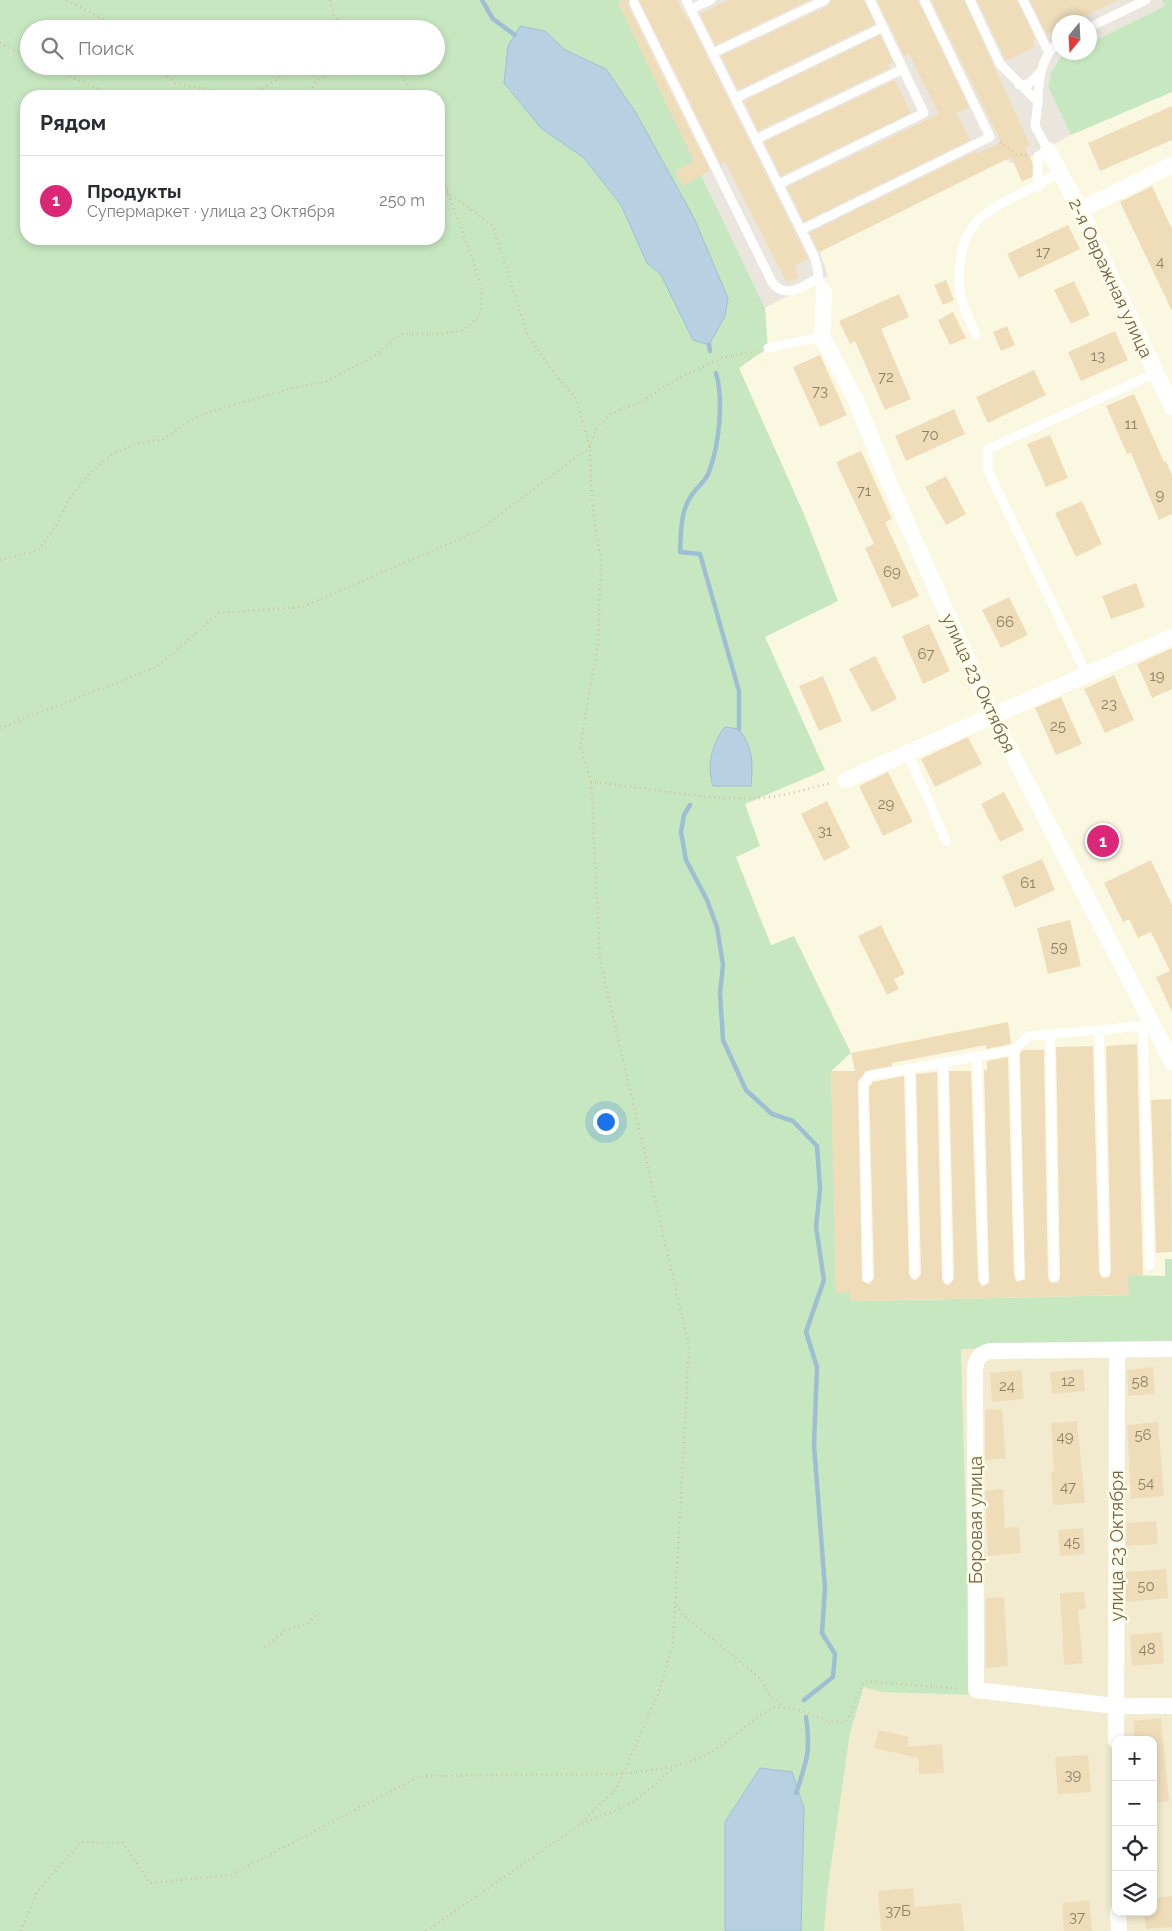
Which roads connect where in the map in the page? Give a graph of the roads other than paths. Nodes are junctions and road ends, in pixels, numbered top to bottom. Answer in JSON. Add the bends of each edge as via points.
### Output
{"nodes":[{"id":1,"x":686,"y":0,"type":"edge"},
{"id":2,"x":711,"y":0,"type":"edge"},
{"id":3,"x":825,"y":0,"type":"edge"},
{"id":4,"x":870,"y":0,"type":"edge"},
{"id":5,"x":924,"y":0,"type":"edge"},
{"id":6,"x":970,"y":0,"type":"edge"},
{"id":7,"x":1023,"y":0,"type":"edge"},
{"id":8,"x":1146,"y":0,"type":"edge"},
{"id":9,"x":634,"y":3,"type":"dead end"},
{"id":10,"x":691,"y":9,"type":"junction"},
{"id":11,"x":1097,"y":24,"type":"edge"},
{"id":12,"x":883,"y":27,"type":"junction"},
{"id":13,"x":1052,"y":50,"type":"edge"},
{"id":14,"x":713,"y":53,"type":"junction"},
{"id":15,"x":1049,"y":53,"type":"junction"},
{"id":16,"x":1043,"y":69,"type":"junction"},
{"id":17,"x":903,"y":70,"type":"junction"},
{"id":18,"x":1019,"y":85,"type":"junction"},
{"id":19,"x":736,"y":98,"type":"junction"},
{"id":20,"x":1038,"y":102,"type":"junction"},
{"id":21,"x":756,"y":139,"type":"junction"},
{"id":22,"x":1043,"y":153,"type":"junction"},
{"id":23,"x":1172,"y":165,"type":"edge"},
{"id":24,"x":1059,"y":172,"type":"junction"},
{"id":25,"x":778,"y":184,"type":"junction"},
{"id":26,"x":1038,"y":187,"type":"junction"},
{"id":27,"x":1080,"y":210,"type":"junction"},
{"id":28,"x":801,"y":230,"type":"junction"},
{"id":29,"x":820,"y":285,"type":"junction"},
{"id":30,"x":976,"y":335,"type":"dead end"},
{"id":31,"x":822,"y":337,"type":"junction"},
{"id":32,"x":768,"y":348,"type":"road end"},
{"id":33,"x":1156,"y":373,"type":"junction"},
{"id":34,"x":1172,"y":407,"type":"edge"},
{"id":35,"x":1172,"y":637,"type":"edge"},
{"id":36,"x":1087,"y":675,"type":"junction"},
{"id":37,"x":993,"y":717,"type":"junction"},
{"id":38,"x":908,"y":753,"type":"junction"},
{"id":39,"x":846,"y":780,"type":"road end"},
{"id":40,"x":946,"y":841,"type":"dead end"},
{"id":41,"x":1149,"y":1026,"type":"junction"},
{"id":42,"x":1099,"y":1030,"type":"junction"},
{"id":43,"x":1050,"y":1034,"type":"junction"},
{"id":44,"x":1014,"y":1050,"type":"junction"},
{"id":45,"x":977,"y":1056,"type":"junction"},
{"id":46,"x":943,"y":1062,"type":"junction"},
{"id":47,"x":1172,"y":1062,"type":"edge"},
{"id":48,"x":910,"y":1068,"type":"junction"},
{"id":49,"x":1150,"y":1265,"type":"dead end"},
{"id":50,"x":1106,"y":1272,"type":"dead end"},
{"id":51,"x":915,"y":1274,"type":"dead end"},
{"id":52,"x":1020,"y":1276,"type":"dead end"},
{"id":53,"x":1054,"y":1277,"type":"dead end"},
{"id":54,"x":868,"y":1278,"type":"dead end"},
{"id":55,"x":948,"y":1279,"type":"dead end"},
{"id":56,"x":984,"y":1280,"type":"dead end"},
{"id":57,"x":1117,"y":1350,"type":"junction"},
{"id":58,"x":1172,"y":1350,"type":"edge"},
{"id":59,"x":1115,"y":1706,"type":"junction"},
{"id":60,"x":1172,"y":1706,"type":"edge"},
{"id":61,"x":1116,"y":1736,"type":"edge"},
{"id":62,"x":1118,"y":1916,"type":"edge"},
{"id":63,"x":1119,"y":1931,"type":"edge"}],
"edges":[{"from":1,"to":10,"type":"lane"},
{"from":2,"to":10,"type":"lane"},
{"from":3,"to":14,"type":"lane"},
{"from":4,"to":12,"type":"lane"},
{"from":5,"to":28,"type":"lane","via":[[990,137]]},
{"from":6,"to":18,"type":"lane","via":[[1000,64]]},
{"from":7,"to":15,"type":"lane"},
{"from":8,"to":11,"type":"lane"},
{"from":9,"to":29,"type":"lane","via":[[772,282],[785,292]]},
{"from":10,"to":14,"type":"lane"},
{"from":12,"to":17,"type":"lane"},
{"from":12,"to":19,"type":"lane"},
{"from":13,"to":15,"type":"lane"},
{"from":14,"to":19,"type":"lane"},
{"from":15,"to":16,"type":"lane"},
{"from":16,"to":18,"type":"lane","via":[[1030,84]]},
{"from":16,"to":20,"type":"lane","via":[[1038,84]]},
{"from":17,"to":21,"type":"lane"},
{"from":17,"to":25,"type":"lane","via":[[924,113]]},
{"from":18,"to":20,"type":"lane"},
{"from":19,"to":21,"type":"lane"},
{"from":20,"to":22,"type":"lane","via":[[1035,126]]},
{"from":21,"to":25,"type":"lane"},
{"from":22,"to":24,"type":"street","name":"2-я Овражная улица"},
{"from":22,"to":26,"type":"lane"},
{"from":23,"to":27,"type":"street"},
{"from":24,"to":26,"type":"lane"},
{"from":24,"to":27,"type":"street","name":"2-я Овражная улица"},
{"from":25,"to":28,"type":"lane"},
{"from":26,"to":30,"type":"lane","via":[[984,214],[970,231],[962,248],[960,292]]},
{"from":27,"to":33,"type":"street","name":"2-я Овражная улица"},
{"from":28,"to":29,"type":"lane","via":[[818,263]]},
{"from":29,"to":31,"type":"street"},
{"from":31,"to":32,"type":"lane"},
{"from":31,"to":37,"type":"street","name":"улица 23 Октября","via":[[856,400]]},
{"from":33,"to":34,"type":"street","name":"2-я Овражная улица"},
{"from":33,"to":36,"type":"lane","via":[[988,449],[988,471]]},
{"from":35,"to":36,"type":"street"},
{"from":36,"to":37,"type":"street"},
{"from":37,"to":38,"type":"street"},
{"from":37,"to":41,"type":"street","name":"улица 23 Октября"},
{"from":38,"to":39,"type":"street"},
{"from":38,"to":40,"type":"lane"},
{"from":41,"to":42,"type":"lane"},
{"from":41,"to":47,"type":"street","name":"улица 23 Октября"},
{"from":41,"to":49,"type":"lane"},
{"from":42,"to":43,"type":"lane"},
{"from":42,"to":50,"type":"lane"},
{"from":43,"to":44,"type":"lane","via":[[1029,1036]]},
{"from":43,"to":53,"type":"lane"},
{"from":44,"to":45,"type":"lane"},
{"from":44,"to":52,"type":"lane"},
{"from":45,"to":46,"type":"lane"},
{"from":45,"to":56,"type":"lane"},
{"from":46,"to":48,"type":"lane"},
{"from":46,"to":55,"type":"lane"},
{"from":48,"to":51,"type":"lane"},
{"from":48,"to":54,"type":"lane","via":[[869,1076],[863,1085]]},
{"from":57,"to":58,"type":"street"},
{"from":57,"to":59,"type":"street","name":"улица 23 Октября"},
{"from":57,"to":59,"type":"street","name":"Боровая улица","via":[[982,1352],[975,1375],[976,1690]]},
{"from":59,"to":60,"type":"street"},
{"from":59,"to":61,"type":"street","name":"улица 23 Октября"},
{"from":62,"to":63,"type":"street"}]}
